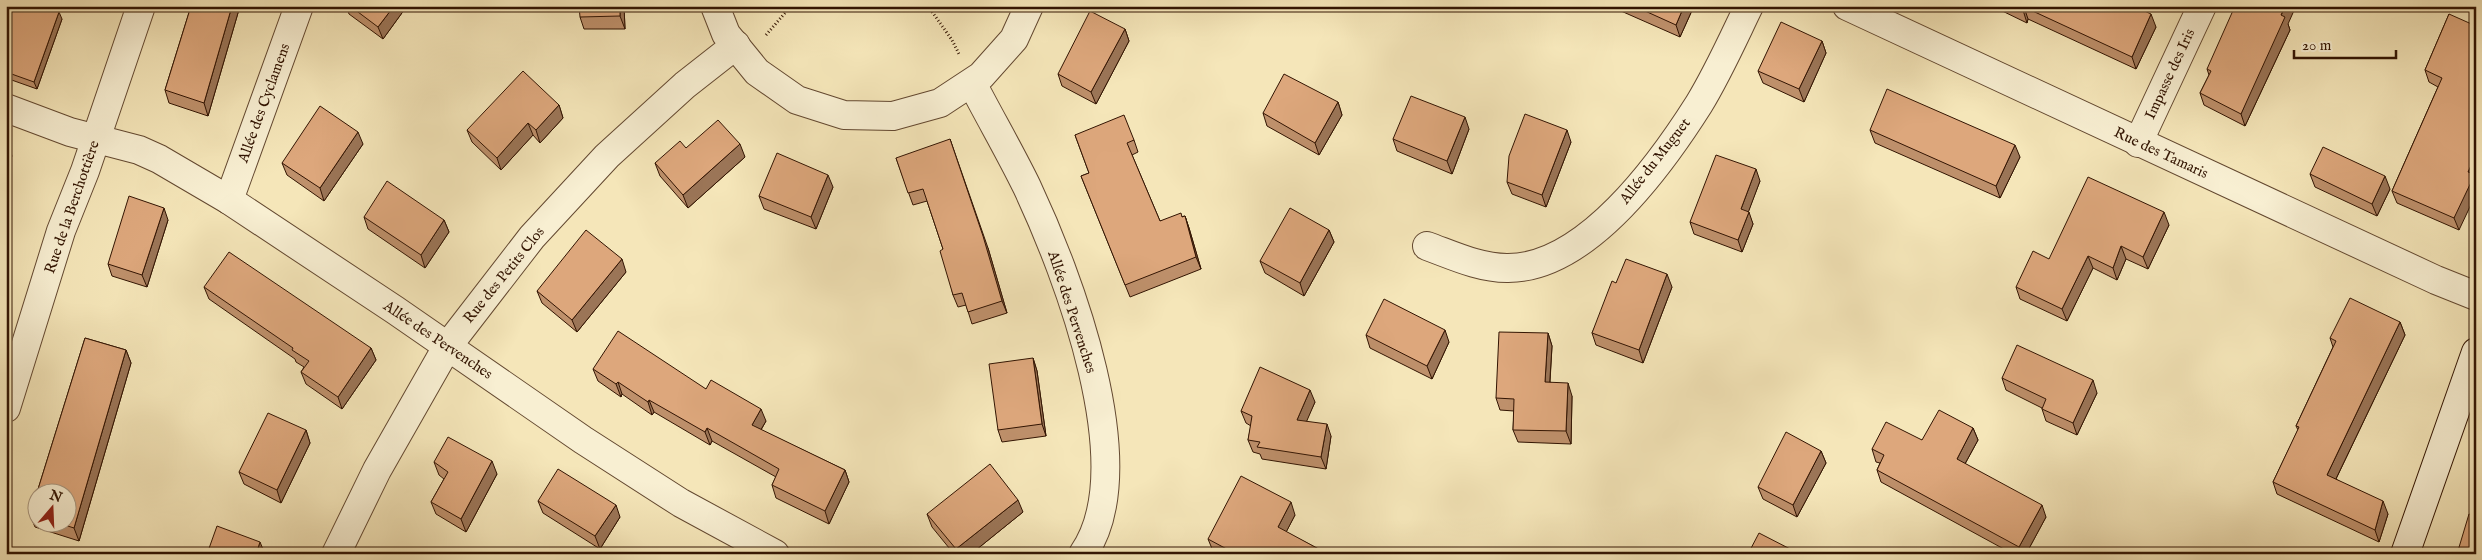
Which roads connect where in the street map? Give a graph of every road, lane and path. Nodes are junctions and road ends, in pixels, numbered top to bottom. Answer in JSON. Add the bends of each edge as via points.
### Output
{"nodes":[{"id":1,"x":141,"y":6,"type":"edge"},
{"id":2,"x":299,"y":6,"type":"edge"},
{"id":3,"x":715,"y":6,"type":"edge"},
{"id":4,"x":928,"y":6,"type":"edge"},
{"id":5,"x":1029,"y":6,"type":"edge"},
{"id":6,"x":1749,"y":6,"type":"edge"},
{"id":7,"x":1847,"y":6,"type":"edge"},
{"id":8,"x":2202,"y":6,"type":"edge"},
{"id":9,"x":736,"y":45,"type":"junction"},
{"id":10,"x":972,"y":83,"type":"junction"},
{"id":11,"x":6,"y":108,"type":"edge"},
{"id":12,"x":95,"y":139,"type":"junction"},
{"id":13,"x":2138,"y":143,"type":"junction"},
{"id":14,"x":229,"y":200,"type":"junction"},
{"id":15,"x":1427,"y":246,"type":"dead end"},
{"id":16,"x":2476,"y":296,"type":"edge"},
{"id":17,"x":447,"y":347,"type":"junction"},
{"id":18,"x":2476,"y":352,"type":"edge"},
{"id":19,"x":6,"y":408,"type":"edge"},
{"id":20,"x":1102,"y":511,"type":"junction"},
{"id":21,"x":336,"y":554,"type":"edge"},
{"id":22,"x":775,"y":554,"type":"edge"},
{"id":23,"x":1083,"y":554,"type":"edge"},
{"id":24,"x":1106,"y":554,"type":"edge"},
{"id":25,"x":2405,"y":554,"type":"edge"}],
"edges":[{"from":1,"to":12,"type":"street","name":"Rue de la Berchottière"},
{"from":2,"to":14,"type":"street","name":"Allée des Cyclamens"},
{"from":3,"to":9,"type":"street","via":[[726,34]]},
{"from":4,"to":10,"type":"path","via":[[952,40]]},
{"from":5,"to":10,"type":"street","via":[[1014,39]]},
{"from":6,"to":15,"type":"street","name":"Allée du Muguet","via":[[1699,104],[1667,150],[1640,185],[1604,222],[1568,250],[1537,264],[1507,268],[1470,262]]},
{"from":7,"to":13,"type":"street","name":"Rue des Tamaris"},
{"from":8,"to":13,"type":"street","name":"Impasse des Iris"},
{"from":9,"to":10,"type":"street","via":[[757,72],[797,100],[844,115],[893,116],[940,103]]},
{"from":9,"to":17,"type":"street","name":"Rue des Petits Clos","via":[[685,85],[607,156],[532,237]]},
{"from":10,"to":20,"type":"street","name":"Allée des Pervenches","via":[[1027,188],[1065,280],[1090,358],[1106,472]]},
{"from":11,"to":12,"type":"street","name":"Allée des Pervenches"},
{"from":12,"to":14,"type":"street","name":"Allée des Pervenches","via":[[159,158]]},
{"from":12,"to":19,"type":"street","name":"Rue de la Berchottière","via":[[61,230]]},
{"from":13,"to":16,"type":"street","name":"Rue des Tamaris"},
{"from":14,"to":17,"type":"street","name":"Allée des Pervenches"},
{"from":17,"to":21,"type":"street","name":"Rue des Petits Clos","via":[[377,470]]},
{"from":17,"to":22,"type":"street","name":"Allée des Pervenches","via":[[681,502]]},
{"from":18,"to":25,"type":"street"},
{"from":20,"to":23,"type":"street","name":"Allée des Pervenches"},
{"from":20,"to":24,"type":"street"}]}
